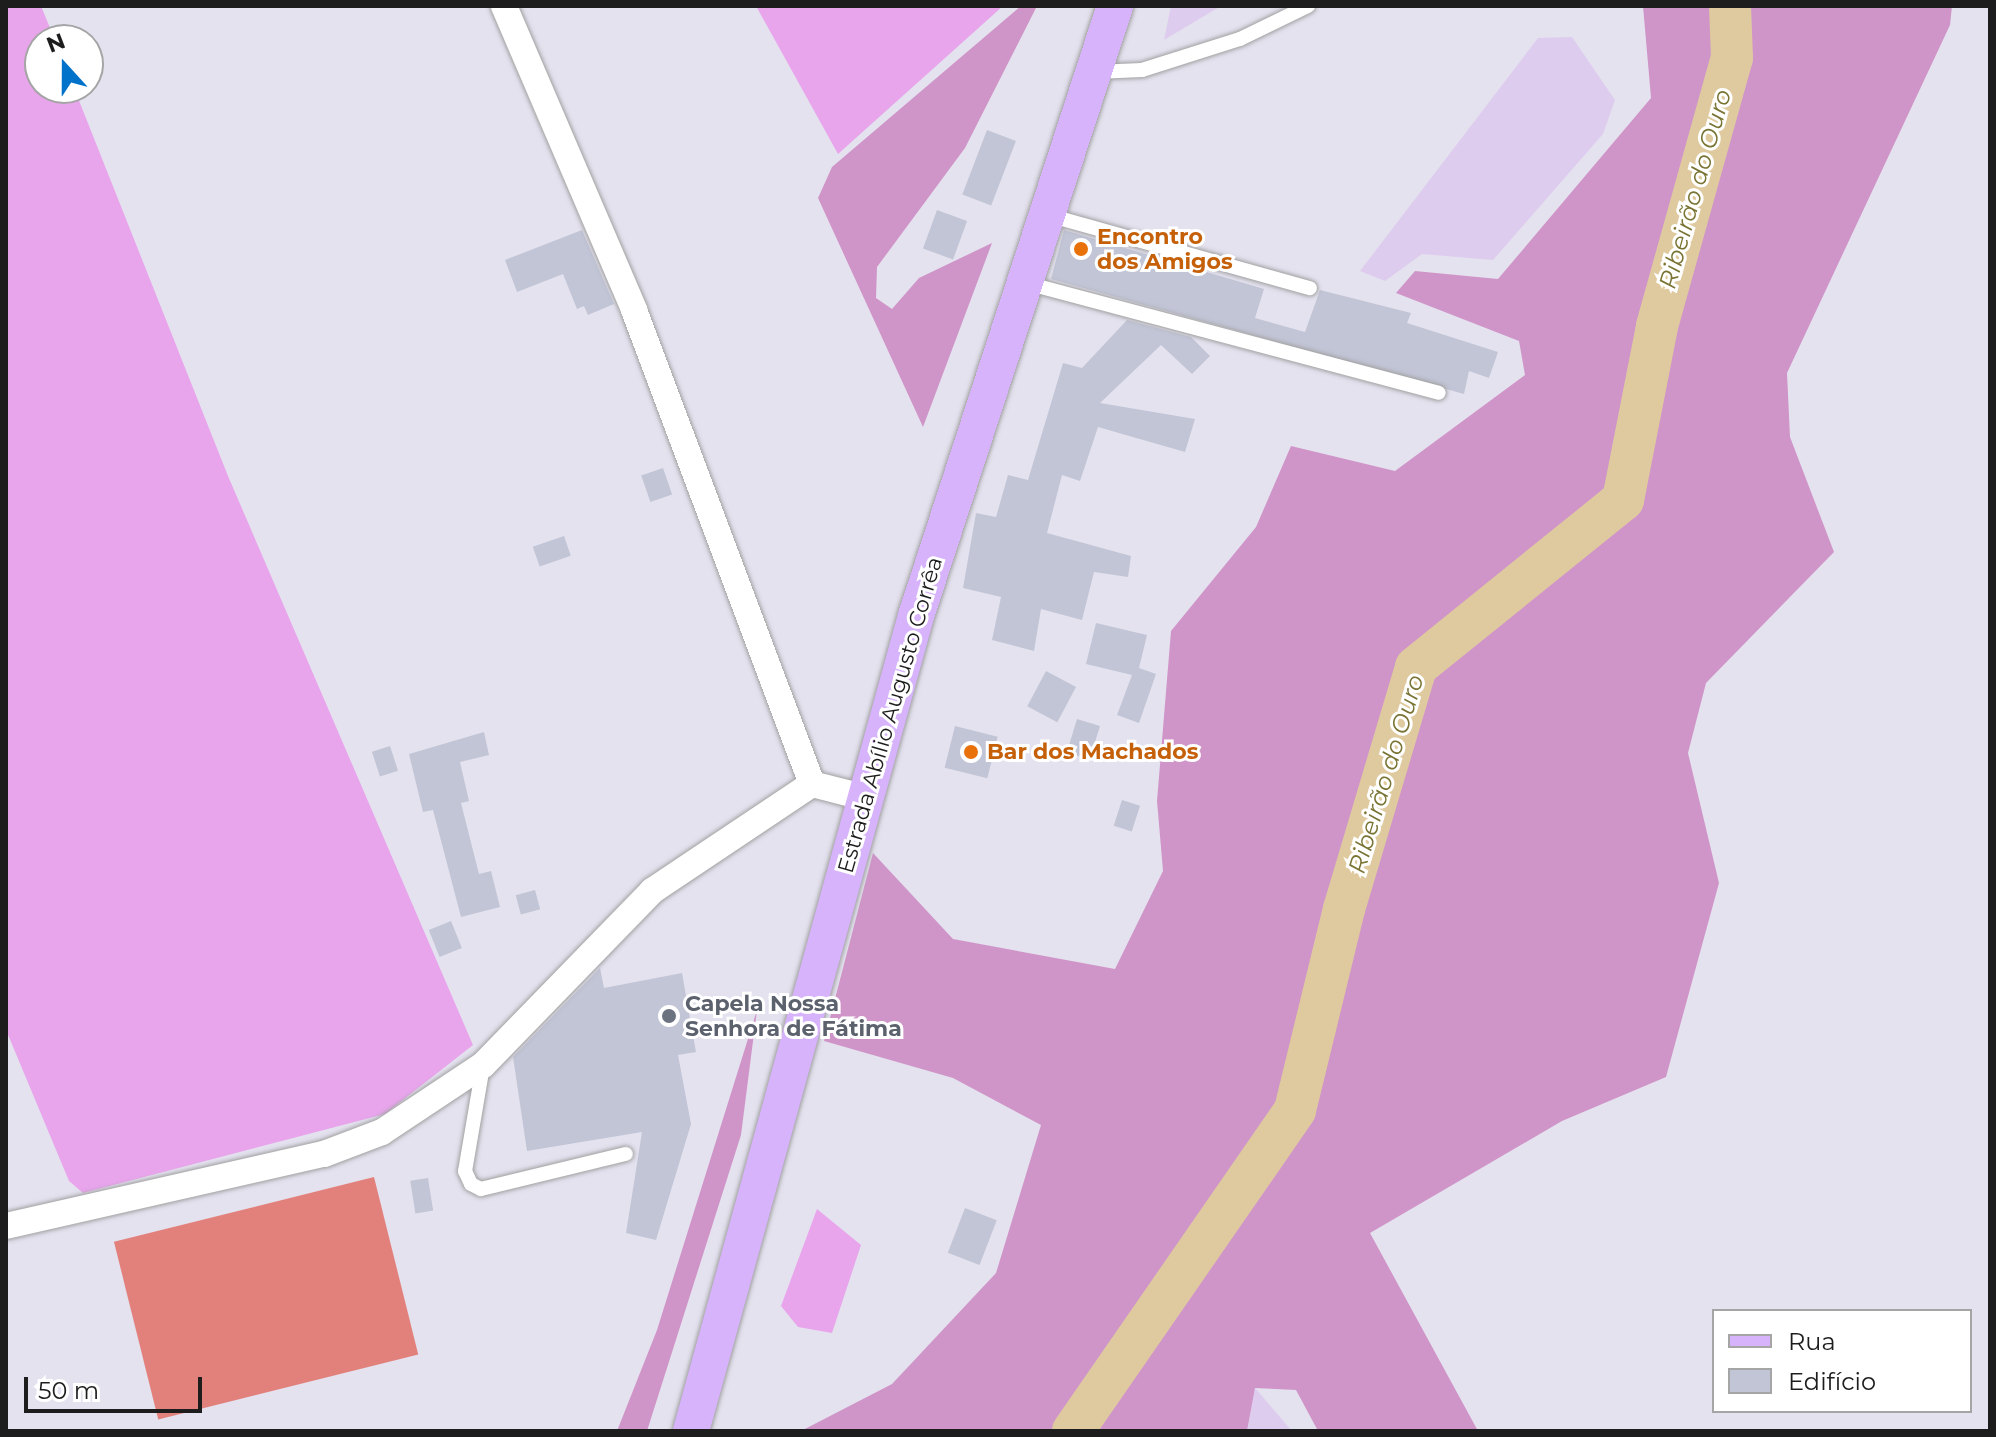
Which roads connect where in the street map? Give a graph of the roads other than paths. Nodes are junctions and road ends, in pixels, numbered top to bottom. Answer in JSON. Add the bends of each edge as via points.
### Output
{"nodes":[{"id":1,"x":504,"y":6,"type":"edge"},
{"id":2,"x":1115,"y":6,"type":"edge"},
{"id":3,"x":1308,"y":6,"type":"edge"},
{"id":4,"x":1094,"y":72,"type":"junction"},
{"id":5,"x":1048,"y":215,"type":"junction"},
{"id":6,"x":1026,"y":283,"type":"junction"},
{"id":7,"x":1310,"y":288,"type":"dead end"},
{"id":8,"x":1439,"y":393,"type":"dead end"},
{"id":9,"x":812,"y":784,"type":"junction"},
{"id":10,"x":863,"y":797,"type":"junction"},
{"id":11,"x":483,"y":1065,"type":"junction"},
{"id":12,"x":626,"y":1154,"type":"dead end"},
{"id":13,"x":6,"y":1226,"type":"edge"},
{"id":14,"x":691,"y":1431,"type":"edge"}],
"edges":[{"from":1,"to":9,"type":"street","via":[[634,310]]},
{"from":2,"to":4,"type":"main road","name":"Estrada Abílio Augusto Corrêa"},
{"from":3,"to":4,"type":"lane","via":[[1240,39],[1142,70]]},
{"from":4,"to":5,"type":"main road","name":"Estrada Abílio Augusto Corrêa"},
{"from":5,"to":6,"type":"main road","name":"Estrada Abílio Augusto Corrêa"},
{"from":5,"to":7,"type":"lane"},
{"from":6,"to":8,"type":"lane"},
{"from":6,"to":10,"type":"main road","name":"Estrada Abílio Augusto Corrêa"},
{"from":9,"to":10,"type":"street"},
{"from":9,"to":11,"type":"street","via":[[652,891]]},
{"from":10,"to":14,"type":"main road","name":"Estrada Abílio Augusto Corrêa"},
{"from":11,"to":12,"type":"lane","via":[[465,1171],[471,1184],[481,1189]]},
{"from":11,"to":13,"type":"street","via":[[408,1118],[324,1154]]}]}
